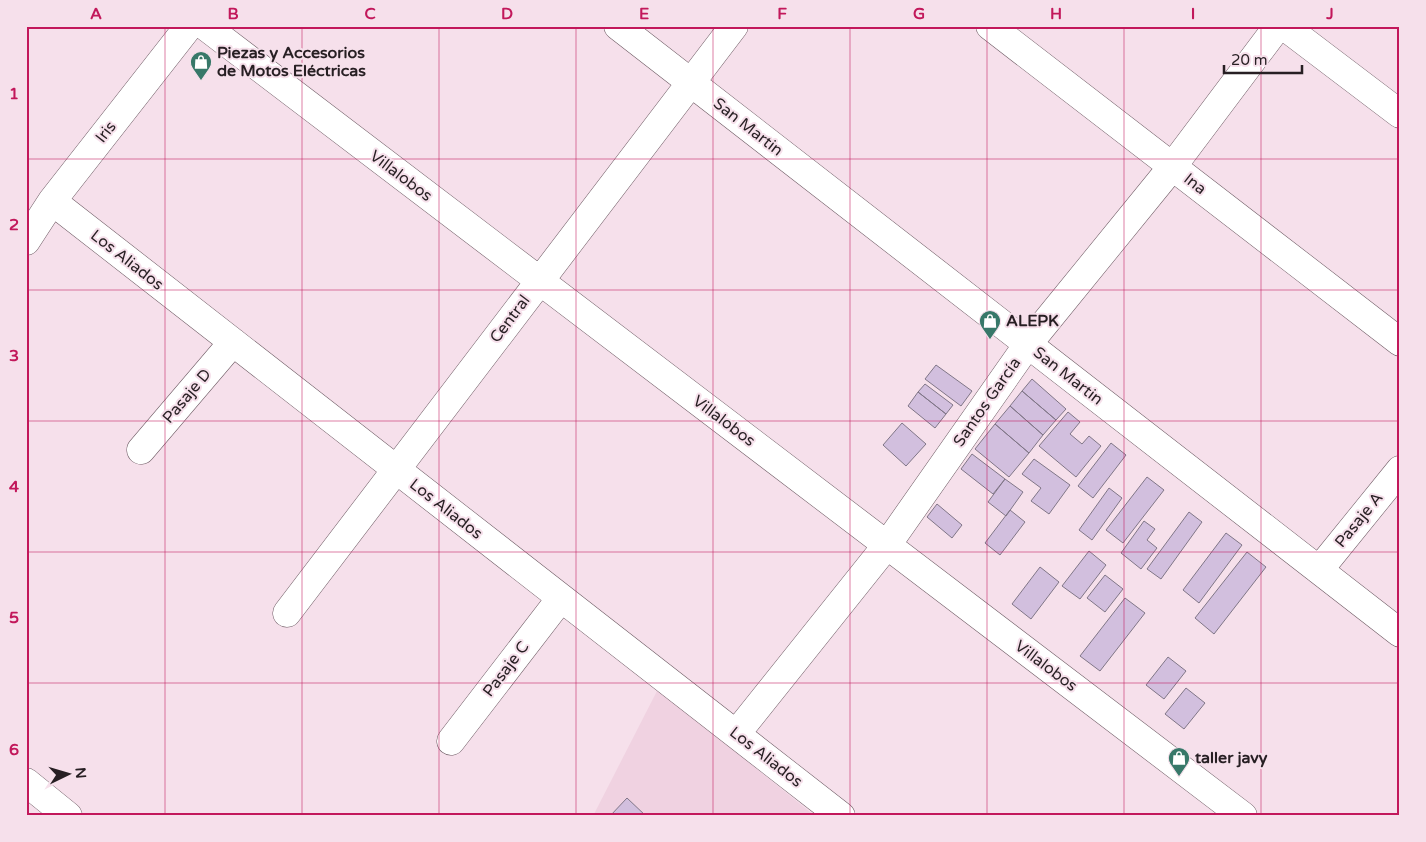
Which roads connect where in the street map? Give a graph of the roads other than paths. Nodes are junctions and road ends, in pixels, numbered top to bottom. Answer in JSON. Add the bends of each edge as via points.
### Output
{"nodes":[{"id":1,"x":188,"y":26,"type":"edge"},
{"id":2,"x":205,"y":26,"type":"edge"},
{"id":3,"x":618,"y":26,"type":"edge"},
{"id":4,"x":734,"y":26,"type":"edge"},
{"id":5,"x":1278,"y":26,"type":"edge"},
{"id":6,"x":1284,"y":26,"type":"edge"},
{"id":7,"x":998,"y":29,"type":"edge"},
{"id":8,"x":691,"y":83,"type":"junction"},
{"id":9,"x":1400,"y":114,"type":"edge"},
{"id":10,"x":1172,"y":167,"type":"junction"},
{"id":11,"x":52,"y":202,"type":"junction"},
{"id":12,"x":26,"y":240,"type":"edge"},
{"id":13,"x":539,"y":281,"type":"junction"},
{"id":14,"x":233,"y":342,"type":"junction"},
{"id":15,"x":1400,"y":342,"type":"edge"},
{"id":16,"x":1028,"y":344,"type":"junction"},
{"id":17,"x":141,"y":450,"type":"dead end"},
{"id":18,"x":396,"y":469,"type":"junction"},
{"id":19,"x":1400,"y":470,"type":"edge"},
{"id":20,"x":887,"y":545,"type":"junction"},
{"id":21,"x":1318,"y":570,"type":"junction"},
{"id":22,"x":561,"y":598,"type":"junction"},
{"id":23,"x":287,"y":612,"type":"dead end"},
{"id":24,"x":1400,"y":633,"type":"edge"},
{"id":25,"x":736,"y":734,"type":"junction"},
{"id":26,"x":451,"y":741,"type":"dead end"},
{"id":27,"x":26,"y":782,"type":"edge"},
{"id":28,"x":68,"y":816,"type":"edge"},
{"id":29,"x":841,"y":816,"type":"edge"},
{"id":30,"x":1242,"y":816,"type":"edge"}],
"edges":[{"from":1,"to":11,"type":"street","name":"Iris"},
{"from":2,"to":13,"type":"street","name":"Villalobos"},
{"from":3,"to":8,"type":"street","name":"San Martin"},
{"from":4,"to":8,"type":"street","name":"Central"},
{"from":5,"to":10,"type":"street","name":"Santos García"},
{"from":6,"to":9,"type":"street"},
{"from":7,"to":10,"type":"street","name":"Ina"},
{"from":8,"to":13,"type":"street","name":"Central"},
{"from":8,"to":16,"type":"street","name":"San Martin"},
{"from":10,"to":15,"type":"street","name":"Ina"},
{"from":10,"to":16,"type":"street","name":"Santos García"},
{"from":11,"to":12,"type":"street","name":"Iris"},
{"from":11,"to":14,"type":"street","name":"Los Aliados"},
{"from":13,"to":18,"type":"street","name":"Central"},
{"from":13,"to":20,"type":"street","name":"Villalobos"},
{"from":14,"to":17,"type":"street","name":"Pasaje D"},
{"from":14,"to":18,"type":"street","name":"Los Aliados"},
{"from":16,"to":20,"type":"street","name":"Santos García"},
{"from":16,"to":21,"type":"street","name":"San Martin"},
{"from":18,"to":22,"type":"street","name":"Los Aliados"},
{"from":18,"to":23,"type":"street","name":"Central"},
{"from":19,"to":21,"type":"street","name":"Pasaje A"},
{"from":20,"to":25,"type":"street","name":"Santos García"},
{"from":20,"to":30,"type":"street","name":"Villalobos"},
{"from":21,"to":24,"type":"street","name":"San Martin"},
{"from":22,"to":25,"type":"street","name":"Los Aliados"},
{"from":22,"to":26,"type":"street","name":"Pasaje C"},
{"from":25,"to":29,"type":"street","name":"Los Aliados"},
{"from":27,"to":28,"type":"street"}]}
